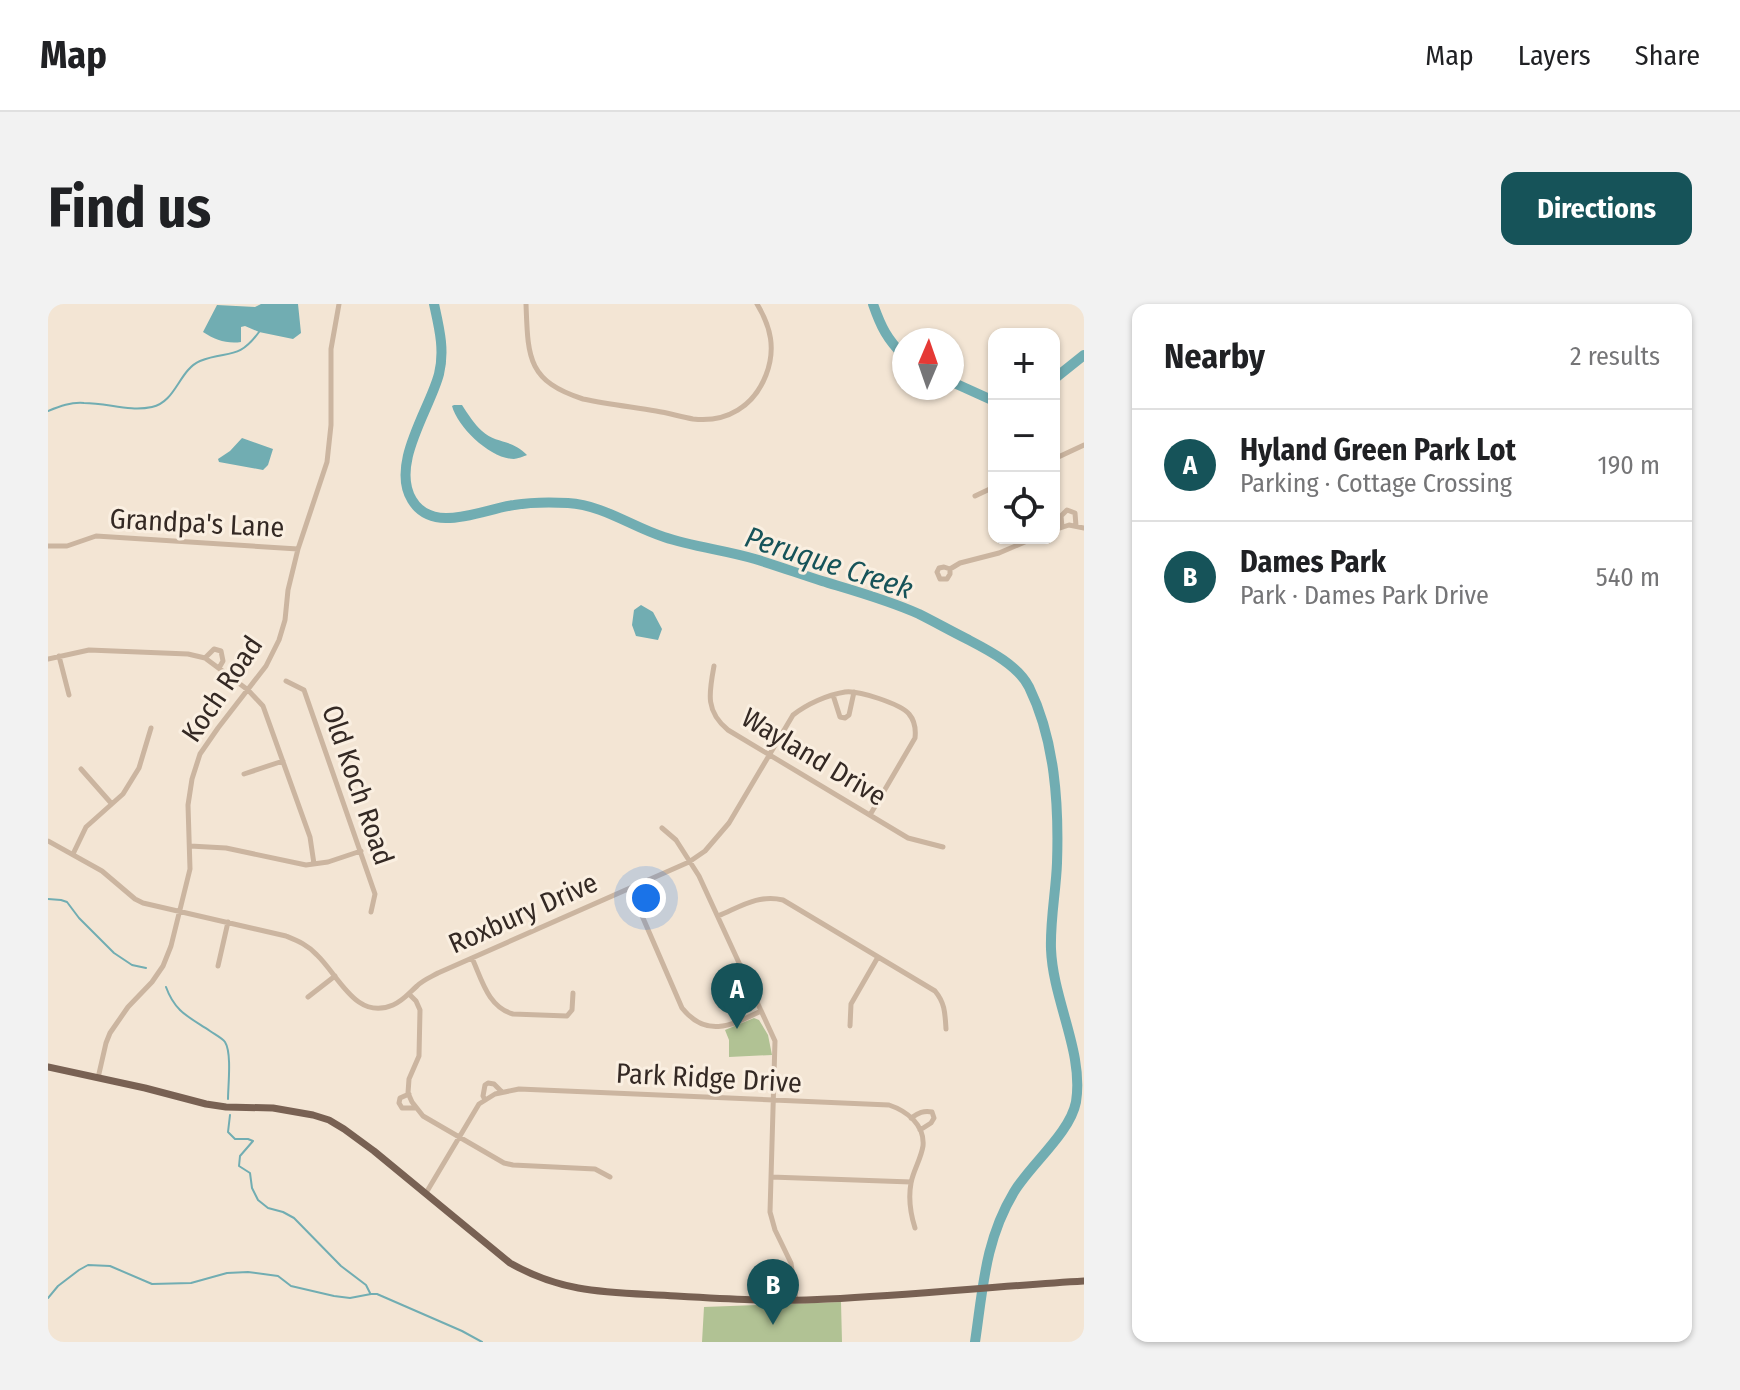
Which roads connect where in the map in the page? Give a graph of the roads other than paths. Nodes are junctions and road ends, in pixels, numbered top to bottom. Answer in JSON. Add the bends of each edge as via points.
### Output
{"nodes":[{"id":1,"x":339,"y":304,"type":"edge"},
{"id":2,"x":526,"y":304,"type":"edge"},
{"id":3,"x":757,"y":304,"type":"edge"},
{"id":4,"x":1084,"y":445,"type":"edge"},
{"id":5,"x":1060,"y":456,"type":"edge"},
{"id":6,"x":988,"y":490,"type":"edge"},
{"id":7,"x":975,"y":496,"type":"dead end"},
{"id":8,"x":1076,"y":526,"type":"junction"},
{"id":9,"x":1062,"y":527,"type":"joint"},
{"id":10,"x":1084,"y":528,"type":"edge"},
{"id":11,"x":1020,"y":544,"type":"edge"},
{"id":12,"x":48,"y":546,"type":"edge"},
{"id":13,"x":298,"y":549,"type":"junction"},
{"id":14,"x":950,"y":569,"type":"dead end"},
{"id":15,"x":59,"y":656,"type":"junction"},
{"id":16,"x":205,"y":658,"type":"junction"},
{"id":17,"x":48,"y":659,"type":"edge"},
{"id":18,"x":714,"y":666,"type":"dead end"},
{"id":19,"x":219,"y":668,"type":"junction"},
{"id":20,"x":286,"y":681,"type":"dead end"},
{"id":21,"x":248,"y":690,"type":"junction"},
{"id":22,"x":854,"y":692,"type":"junction"},
{"id":23,"x":69,"y":695,"type":"dead end"},
{"id":24,"x":833,"y":695,"type":"junction"},
{"id":25,"x":151,"y":728,"type":"dead end"},
{"id":26,"x":769,"y":755,"type":"junction"},
{"id":27,"x":283,"y":761,"type":"junction"},
{"id":28,"x":81,"y":769,"type":"dead end"},
{"id":29,"x":244,"y":774,"type":"dead end"},
{"id":30,"x":111,"y":803,"type":"junction"},
{"id":31,"x":870,"y":815,"type":"junction"},
{"id":32,"x":662,"y":828,"type":"dead end"},
{"id":33,"x":48,"y":841,"type":"edge"},
{"id":34,"x":190,"y":846,"type":"junction"},
{"id":35,"x":943,"y":847,"type":"dead end"},
{"id":36,"x":361,"y":851,"type":"junction"},
{"id":37,"x":73,"y":854,"type":"junction"},
{"id":38,"x":689,"y":862,"type":"junction"},
{"id":39,"x":314,"y":864,"type":"junction"},
{"id":40,"x":630,"y":888,"type":"junction"},
{"id":41,"x":180,"y":911,"type":"junction"},
{"id":42,"x":371,"y":912,"type":"dead end"},
{"id":43,"x":718,"y":916,"type":"junction"},
{"id":44,"x":228,"y":922,"type":"junction"},
{"id":45,"x":878,"y":957,"type":"junction"},
{"id":46,"x":472,"y":958,"type":"junction"},
{"id":47,"x":218,"y":966,"type":"dead end"},
{"id":48,"x":335,"y":976,"type":"junction"},
{"id":49,"x":409,"y":993,"type":"junction"},
{"id":50,"x":573,"y":993,"type":"dead end"},
{"id":51,"x":308,"y":997,"type":"dead end"},
{"id":52,"x":761,"y":1011,"type":"junction"},
{"id":53,"x":850,"y":1026,"type":"dead end"},
{"id":54,"x":946,"y":1029,"type":"dead end"},
{"id":55,"x":48,"y":1067,"type":"edge"},
{"id":56,"x":98,"y":1078,"type":"junction"},
{"id":57,"x":501,"y":1091,"type":"junction"},
{"id":58,"x":409,"y":1094,"type":"junction"},
{"id":59,"x":485,"y":1100,"type":"junction"},
{"id":60,"x":774,"y":1100,"type":"junction"},
{"id":61,"x":416,"y":1108,"type":"junction"},
{"id":62,"x":911,"y":1118,"type":"junction"},
{"id":63,"x":920,"y":1130,"type":"junction"},
{"id":64,"x":459,"y":1137,"type":"junction"},
{"id":65,"x":610,"y":1177,"type":"dead end"},
{"id":66,"x":771,"y":1177,"type":"junction"},
{"id":67,"x":911,"y":1182,"type":"junction"},
{"id":68,"x":426,"y":1193,"type":"junction"},
{"id":69,"x":915,"y":1228,"type":"dead end"},
{"id":70,"x":1084,"y":1281,"type":"edge"},
{"id":71,"x":796,"y":1300,"type":"junction"}],
"edges":[{"from":1,"to":13,"type":"street","name":"Koch Road","via":[[331,349],[327,462]]},
{"from":2,"to":3,"type":"street","via":[[528,347],[549,385],[583,399],[703,419],[727,417],[742,409],[763,382],[772,338]]},
{"from":4,"to":5,"type":"street"},
{"from":6,"to":7,"type":"street"},
{"from":8,"to":9,"type":"street"},
{"from":8,"to":9,"type":"street","via":[[1075,513],[1067,510],[1061,516]]},
{"from":8,"to":10,"type":"street"},
{"from":11,"to":14,"type":"street"},
{"from":12,"to":13,"type":"street","name":"Grandpa's Lane","via":[[96,536]]},
{"from":13,"to":21,"type":"street","name":"Koch Road","via":[[276,650]]},
{"from":15,"to":16,"type":"street","via":[[103,650]]},
{"from":15,"to":17,"type":"street"},
{"from":15,"to":23,"type":"street"},
{"from":16,"to":19,"type":"street"},
{"from":16,"to":19,"type":"street","via":[[214,649],[221,651]]},
{"from":18,"to":26,"type":"street","name":"Wayland Drive","via":[[710,699],[718,721]]},
{"from":19,"to":21,"type":"street"},
{"from":20,"to":36,"type":"street","name":"Old Koch Road","via":[[304,690]]},
{"from":21,"to":27,"type":"street","via":[[263,706]]},
{"from":21,"to":34,"type":"street","name":"Koch Road","via":[[200,754],[188,805]]},
{"from":22,"to":24,"type":"street","name":"Roxbury Drive"},
{"from":22,"to":24,"type":"street","via":[[845,718]]},
{"from":22,"to":31,"type":"street","name":"Roxbury Drive","via":[[903,708],[916,730]]},
{"from":24,"to":26,"type":"street","name":"Roxbury Drive","via":[[793,715]]},
{"from":25,"to":30,"type":"street","via":[[139,768]]},
{"from":26,"to":31,"type":"street","name":"Wayland Drive"},
{"from":26,"to":38,"type":"street","name":"Roxbury Drive","via":[[729,823]]},
{"from":27,"to":29,"type":"street"},
{"from":27,"to":39,"type":"street"},
{"from":28,"to":30,"type":"street"},
{"from":30,"to":37,"type":"street","via":[[86,827]]},
{"from":31,"to":35,"type":"street","name":"Wayland Drive","via":[[908,838]]},
{"from":32,"to":38,"type":"street"},
{"from":33,"to":37,"type":"street","name":"Roxbury Drive"},
{"from":34,"to":39,"type":"street"},
{"from":34,"to":41,"type":"street","name":"Koch Road"},
{"from":36,"to":39,"type":"street"},
{"from":36,"to":42,"type":"street","name":"Old Koch Road","via":[[375,894]]},
{"from":37,"to":41,"type":"street","name":"Roxbury Drive","via":[[135,899]]},
{"from":38,"to":40,"type":"street","name":"Roxbury Drive"},
{"from":38,"to":43,"type":"street"},
{"from":40,"to":46,"type":"street","name":"Roxbury Drive"},
{"from":40,"to":52,"type":"street","via":[[692,1020],[720,1027]]},
{"from":41,"to":44,"type":"street","name":"Roxbury Drive"},
{"from":41,"to":56,"type":"street","name":"Koch Road","via":[[163,966],[115,1024]]},
{"from":43,"to":45,"type":"street","via":[[761,898],[783,900]]},
{"from":43,"to":52,"type":"street"},
{"from":44,"to":47,"type":"street"},
{"from":44,"to":48,"type":"street","name":"Roxbury Drive","via":[[303,943]]},
{"from":45,"to":53,"type":"street","via":[[851,1004]]},
{"from":45,"to":54,"type":"street","via":[[935,991],[945,1010]]},
{"from":46,"to":49,"type":"street","name":"Roxbury Drive"},
{"from":46,"to":50,"type":"street","via":[[491,1000],[506,1012],[567,1016]]},
{"from":48,"to":49,"type":"street","name":"Roxbury Drive","via":[[351,996],[371,1008],[393,1005]]},
{"from":48,"to":51,"type":"street"},
{"from":49,"to":58,"type":"street","via":[[420,1010],[419,1056]]},
{"from":52,"to":60,"type":"street","via":[[775,1041]]},
{"from":55,"to":56,"type":"main road"},
{"from":56,"to":68,"type":"main road","via":[[206,1104],[273,1108],[329,1120]]},
{"from":57,"to":59,"type":"street","name":"Park Ridge Drive"},
{"from":57,"to":59,"type":"street","name":"Park Ridge Drive","via":[[488,1083]]},
{"from":57,"to":60,"type":"street","name":"Park Ridge Drive"},
{"from":58,"to":61,"type":"street"},
{"from":58,"to":61,"type":"street","via":[[399,1103]]},
{"from":59,"to":64,"type":"street","name":"Park Ridge Drive"},
{"from":60,"to":62,"type":"street","name":"Park Ridge Drive","via":[[889,1105]]},
{"from":60,"to":66,"type":"street"},
{"from":61,"to":64,"type":"street"},
{"from":62,"to":63,"type":"street"},
{"from":62,"to":63,"type":"street","name":"Park Ridge Drive","via":[[932,1112],[931,1123]]},
{"from":63,"to":67,"type":"street","name":"Park Ridge Drive","via":[[923,1147]]},
{"from":64,"to":65,"type":"street","via":[[504,1163],[595,1169]]},
{"from":64,"to":68,"type":"street","name":"Park Ridge Drive"},
{"from":66,"to":67,"type":"street"},
{"from":66,"to":71,"type":"street","via":[[770,1212],[791,1263]]},
{"from":67,"to":69,"type":"street","name":"Park Ridge Drive","via":[[908,1206]]},
{"from":68,"to":71,"type":"main road","via":[[510,1263],[548,1282],[597,1291]]},
{"from":70,"to":71,"type":"main road"}]}
